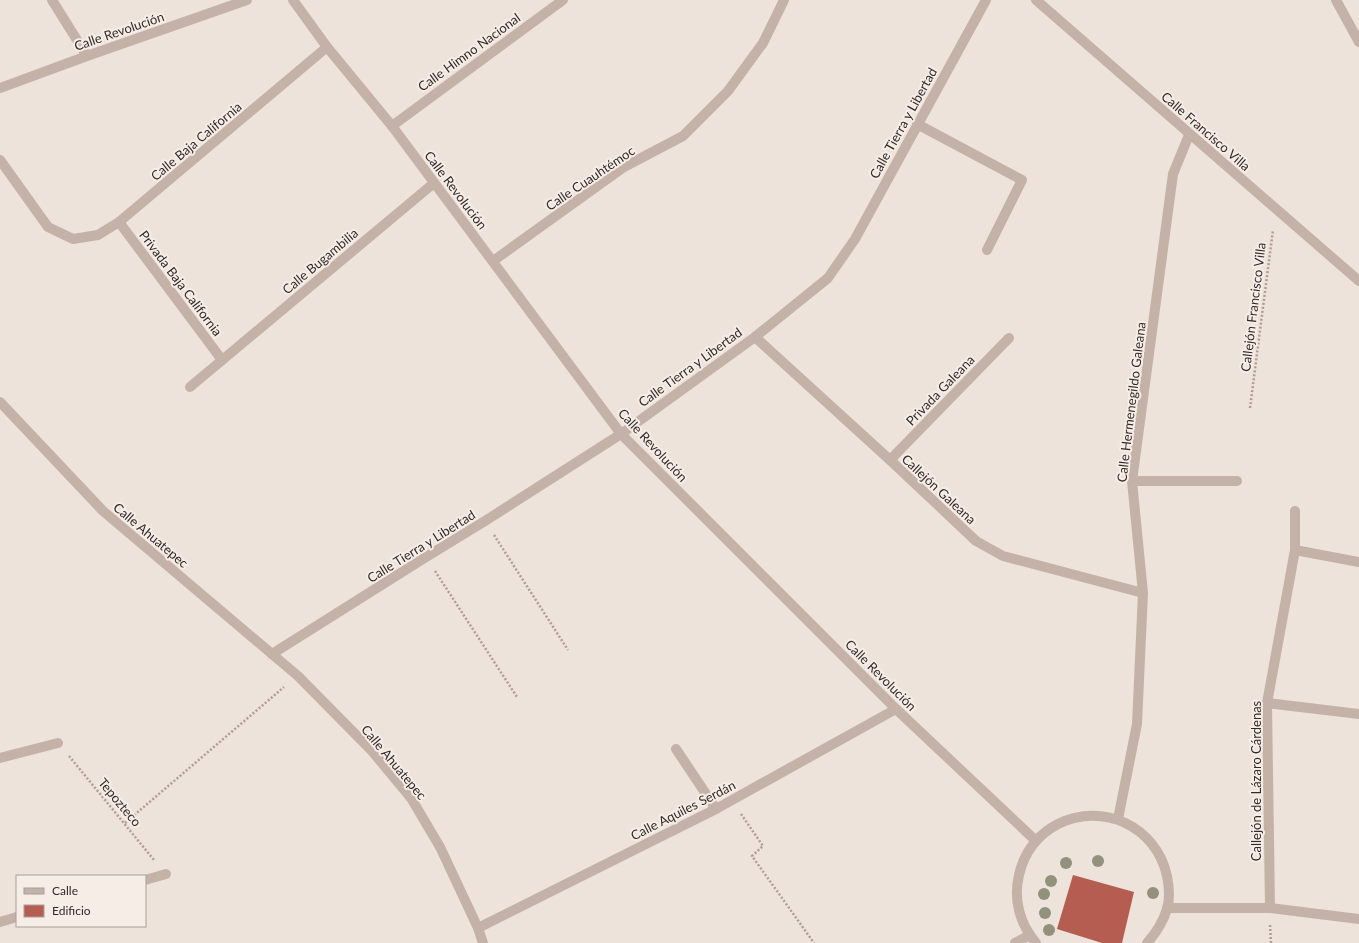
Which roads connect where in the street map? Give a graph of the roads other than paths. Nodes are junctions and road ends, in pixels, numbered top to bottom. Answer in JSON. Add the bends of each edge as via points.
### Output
{"nodes":[{"id":1,"x":52,"y":0,"type":"edge"},
{"id":2,"x":247,"y":0,"type":"edge"},
{"id":3,"x":293,"y":0,"type":"edge"},
{"id":4,"x":563,"y":0,"type":"edge"},
{"id":5,"x":784,"y":0,"type":"edge"},
{"id":6,"x":986,"y":0,"type":"edge"},
{"id":7,"x":1036,"y":0,"type":"edge"},
{"id":8,"x":1336,"y":0,"type":"edge"},
{"id":9,"x":1359,"y":42,"type":"edge"},
{"id":10,"x":327,"y":47,"type":"junction"},
{"id":11,"x":87,"y":56,"type":"junction"},
{"id":12,"x":0,"y":88,"type":"edge"},
{"id":13,"x":917,"y":124,"type":"junction"},
{"id":14,"x":392,"y":126,"type":"junction"},
{"id":15,"x":1189,"y":134,"type":"junction"},
{"id":16,"x":0,"y":160,"type":"edge"},
{"id":17,"x":434,"y":183,"type":"junction"},
{"id":18,"x":119,"y":222,"type":"junction"},
{"id":19,"x":987,"y":250,"type":"dead end"},
{"id":20,"x":493,"y":261,"type":"junction"},
{"id":21,"x":1359,"y":281,"type":"edge"},
{"id":22,"x":755,"y":337,"type":"junction"},
{"id":23,"x":1009,"y":338,"type":"dead end"},
{"id":24,"x":222,"y":360,"type":"junction"},
{"id":25,"x":190,"y":386,"type":"dead end"},
{"id":26,"x":0,"y":402,"type":"edge"},
{"id":27,"x":621,"y":434,"type":"junction"},
{"id":28,"x":890,"y":460,"type":"junction"},
{"id":29,"x":1237,"y":481,"type":"dead end"},
{"id":30,"x":1132,"y":482,"type":"junction"},
{"id":31,"x":1295,"y":511,"type":"dead end"},
{"id":32,"x":1295,"y":550,"type":"junction"},
{"id":33,"x":1359,"y":562,"type":"edge"},
{"id":34,"x":1144,"y":593,"type":"junction"},
{"id":35,"x":272,"y":654,"type":"junction"},
{"id":36,"x":1267,"y":703,"type":"junction"},
{"id":37,"x":896,"y":709,"type":"junction"},
{"id":38,"x":1359,"y":714,"type":"edge"},
{"id":39,"x":58,"y":743,"type":"road end"},
{"id":40,"x":676,"y":749,"type":"dead end"},
{"id":41,"x":0,"y":758,"type":"edge"},
{"id":42,"x":716,"y":809,"type":"junction"},
{"id":43,"x":1118,"y":819,"type":"junction"},
{"id":44,"x":1035,"y":840,"type":"junction"},
{"id":45,"x":166,"y":874,"type":"road end"},
{"id":46,"x":146,"y":880,"type":"edge"},
{"id":47,"x":1167,"y":908,"type":"junction"},
{"id":48,"x":1270,"y":908,"type":"junction"},
{"id":49,"x":16,"y":917,"type":"edge"},
{"id":50,"x":1359,"y":919,"type":"edge"},
{"id":51,"x":0,"y":922,"type":"edge"},
{"id":52,"x":478,"y":928,"type":"junction"},
{"id":53,"x":1033,"y":939,"type":"edge"},
{"id":54,"x":483,"y":943,"type":"edge"},
{"id":55,"x":1015,"y":943,"type":"edge"},
{"id":56,"x":1147,"y":943,"type":"edge"}],
"edges":[{"from":1,"to":11,"type":"street"},
{"from":2,"to":11,"type":"street","name":"Calle Revolución"},
{"from":3,"to":10,"type":"street","name":"Calle Revolución"},
{"from":4,"to":14,"type":"street","name":"Calle Himno Nacional"},
{"from":5,"to":20,"type":"street","name":"Calle Cuauhtémoc","via":[[763,43],[728,91],[683,136],[624,167]]},
{"from":6,"to":13,"type":"street","name":"Calle Tierra y Libertad"},
{"from":7,"to":15,"type":"street","name":"Calle Francisco Villa"},
{"from":8,"to":9,"type":"street"},
{"from":10,"to":14,"type":"street","name":"Calle Revolución"},
{"from":10,"to":18,"type":"street","name":"Calle Baja California"},
{"from":11,"to":12,"type":"street","name":"Calle Revolución"},
{"from":13,"to":19,"type":"street","via":[[1022,180]]},
{"from":13,"to":22,"type":"street","name":"Calle Tierra y Libertad","via":[[855,239],[828,278]]},
{"from":14,"to":17,"type":"street","name":"Calle Revolución"},
{"from":15,"to":21,"type":"street","name":"Calle Francisco Villa"},
{"from":15,"to":30,"type":"street","name":"Calle Hermenegildo Galeana","via":[[1173,174]]},
{"from":16,"to":18,"type":"street","name":"Calle Baja California","via":[[48,227],[74,239],[98,235]]},
{"from":17,"to":20,"type":"street","name":"Calle Revolución"},
{"from":17,"to":24,"type":"street","name":"Calle Bugambilia"},
{"from":18,"to":24,"type":"street","name":"Privada Baja California"},
{"from":20,"to":27,"type":"street","name":"Calle Revolución"},
{"from":22,"to":27,"type":"street","name":"Calle Tierra y Libertad"},
{"from":22,"to":28,"type":"street","name":"Callejón Galeana"},
{"from":23,"to":28,"type":"street","name":"Privada Galeana"},
{"from":24,"to":25,"type":"street","name":"Calle Bugambilia"},
{"from":26,"to":35,"type":"street","name":"Calle Ahuatepec","via":[[103,511]]},
{"from":27,"to":35,"type":"street","name":"Calle Tierra y Libertad"},
{"from":27,"to":37,"type":"street","name":"Calle Revolución"},
{"from":28,"to":34,"type":"street","name":"Callejón Galeana","via":[[976,541],[1003,556]]},
{"from":29,"to":30,"type":"street"},
{"from":30,"to":34,"type":"street","name":"Calle Hermenegildo Galeana"},
{"from":31,"to":32,"type":"street","name":"Callejón de Lázaro Cárdenas"},
{"from":32,"to":33,"type":"street"},
{"from":32,"to":36,"type":"street","name":"Callejón de Lázaro Cárdenas"},
{"from":34,"to":43,"type":"street","name":"Calle Hermenegildo Galeana","via":[[1137,724]]},
{"from":35,"to":52,"type":"street","name":"Calle Ahuatepec","via":[[298,676],[372,751],[411,798],[440,847]]},
{"from":36,"to":38,"type":"street"},
{"from":36,"to":48,"type":"street","name":"Callejón de Lázaro Cárdenas"},
{"from":37,"to":42,"type":"street","name":"Calle Aquiles Serdán"},
{"from":37,"to":44,"type":"street","name":"Calle Revolución"},
{"from":39,"to":41,"type":"street"},
{"from":40,"to":42,"type":"street"},
{"from":42,"to":52,"type":"street","name":"Calle Aquiles Serdán"},
{"from":43,"to":44,"type":"street","via":[[1100,815],[1082,816],[1049,829]]},
{"from":43,"to":47,"type":"street","via":[[1137,830],[1153,845],[1164,864],[1169,886]]},
{"from":44,"to":53,"type":"street","via":[[1022,862],[1016,887],[1018,912]]},
{"from":45,"to":46,"type":"street"},
{"from":47,"to":48,"type":"street"},
{"from":47,"to":56,"type":"street","via":[[1158,930]]},
{"from":48,"to":50,"type":"street"},
{"from":49,"to":51,"type":"street"},
{"from":52,"to":54,"type":"street","name":"Calle Ahuatepec"},
{"from":53,"to":55,"type":"street"}]}
